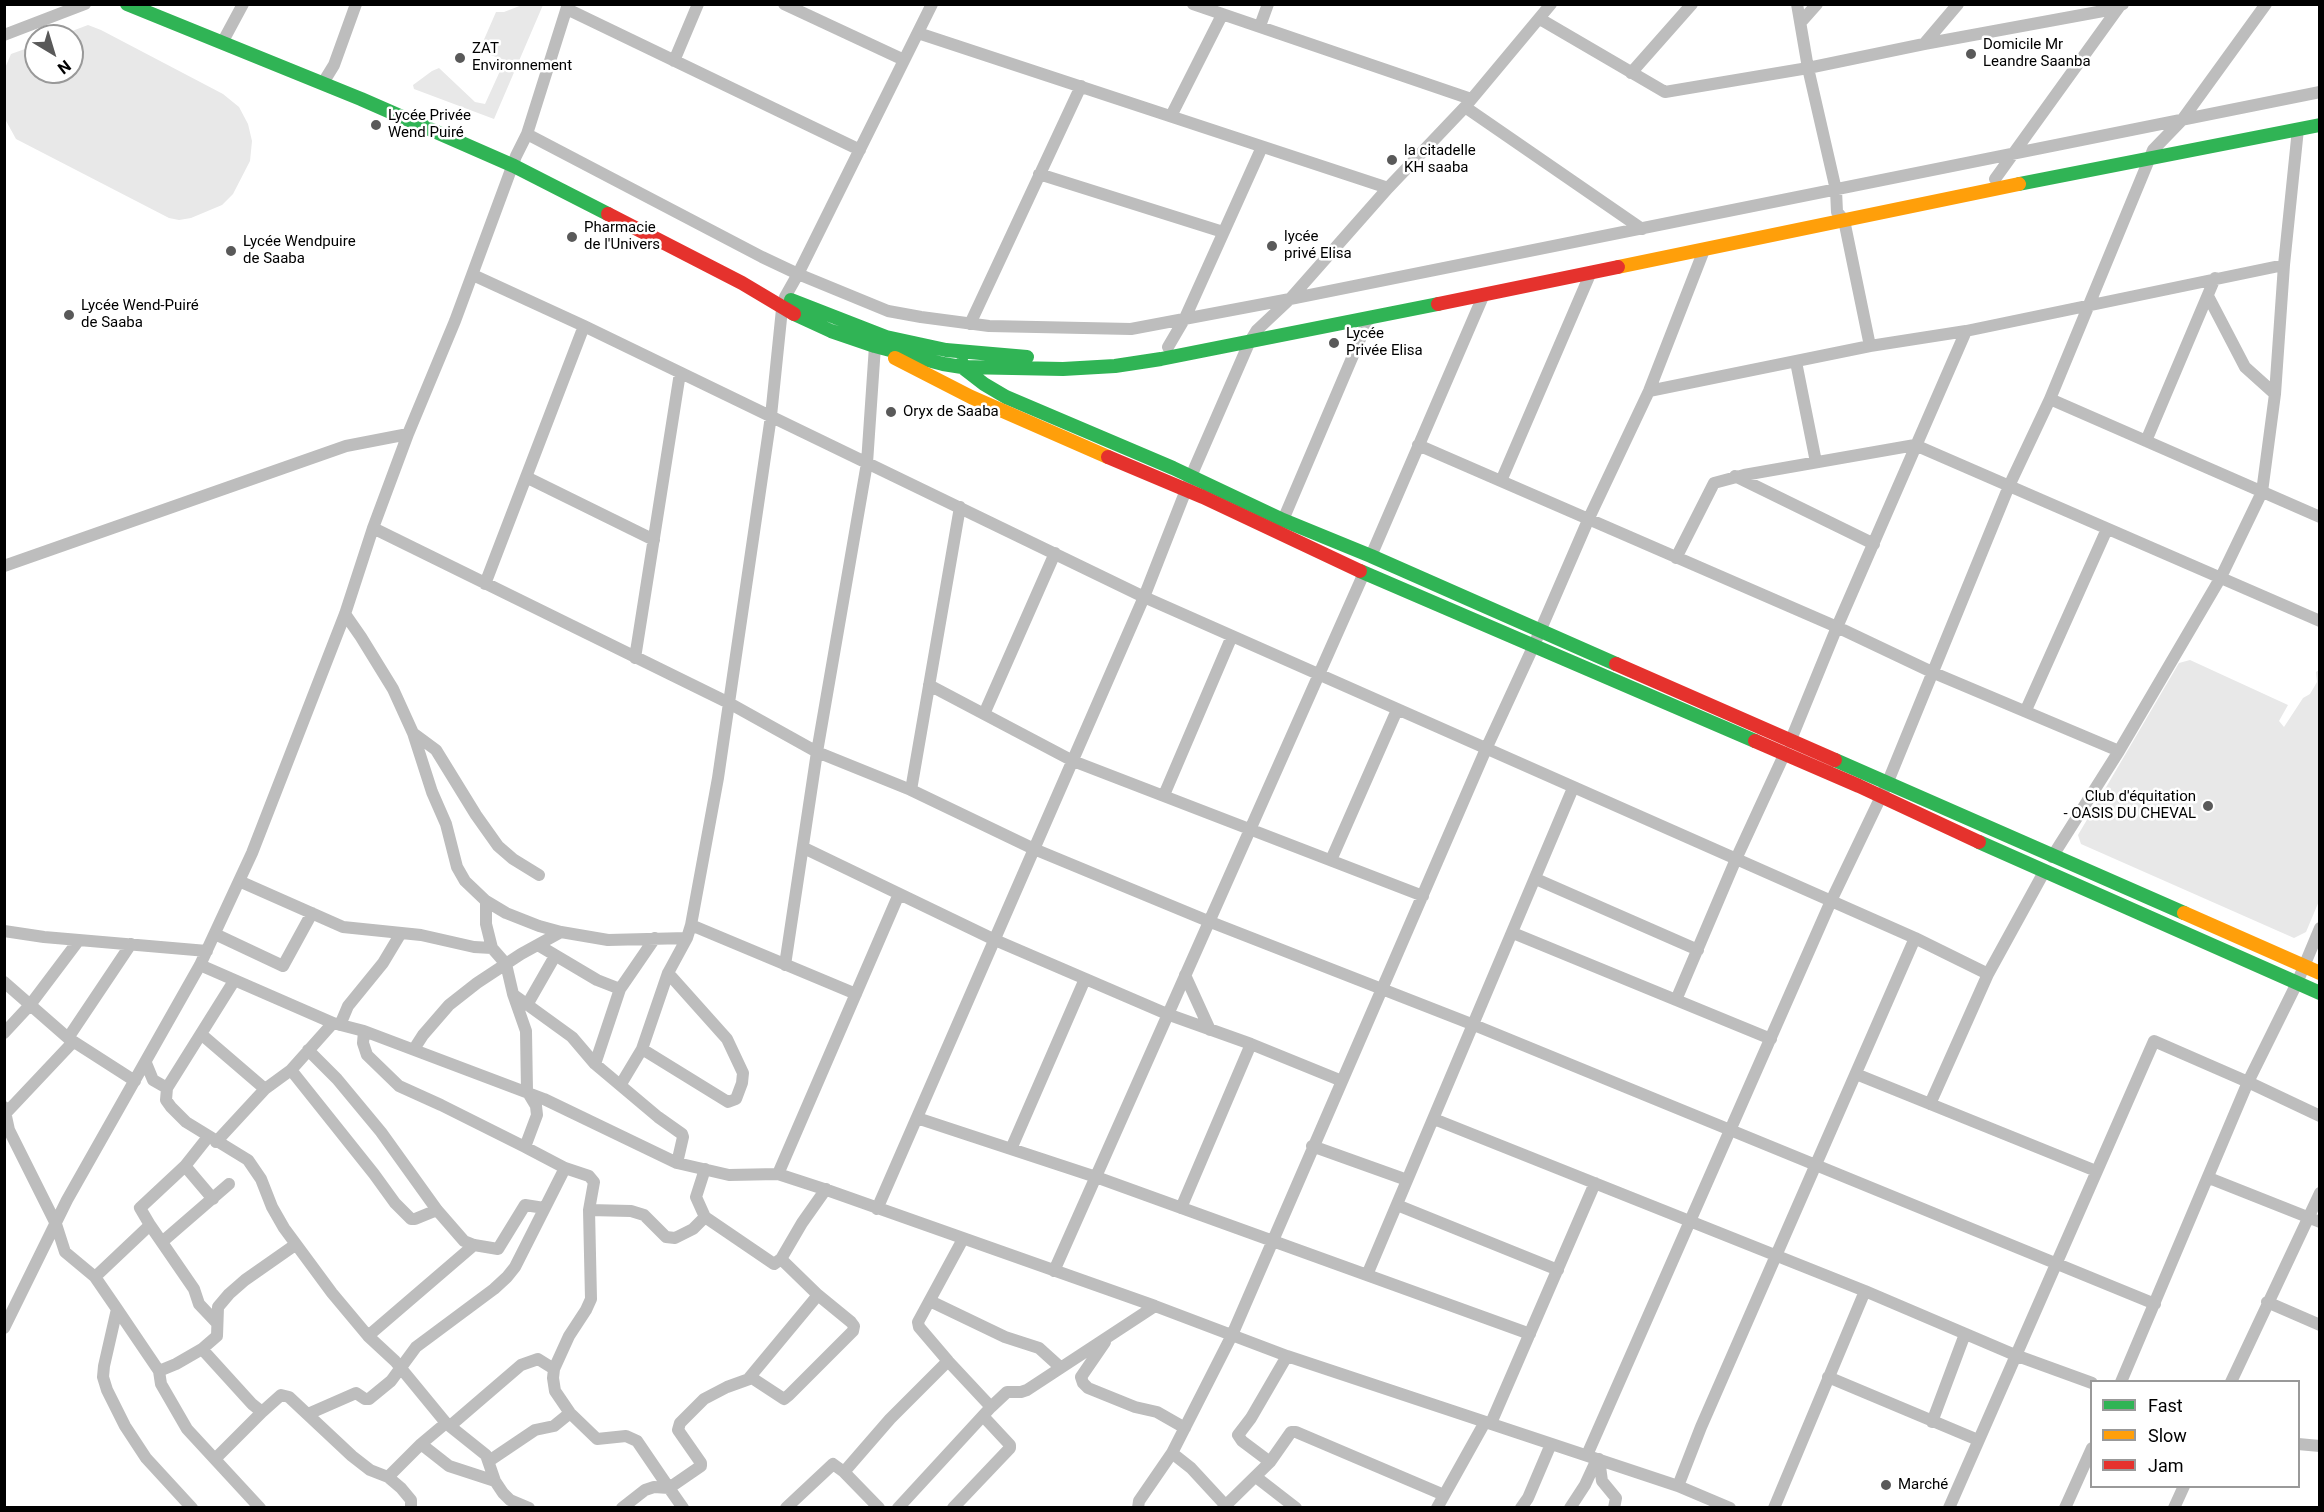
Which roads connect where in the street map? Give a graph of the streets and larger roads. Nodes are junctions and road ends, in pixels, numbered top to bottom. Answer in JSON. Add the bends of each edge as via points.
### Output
{"nodes":[{"id":1,"x":85,"y":4,"type":"edge"},
{"id":2,"x":127,"y":4,"type":"edge"},
{"id":3,"x":243,"y":4,"type":"edge"},
{"id":4,"x":356,"y":4,"type":"edge"},
{"id":5,"x":698,"y":4,"type":"edge"},
{"id":6,"x":784,"y":4,"type":"edge"},
{"id":7,"x":932,"y":4,"type":"edge"},
{"id":8,"x":1193,"y":4,"type":"edge"},
{"id":9,"x":1268,"y":4,"type":"edge"},
{"id":10,"x":1551,"y":4,"type":"edge"},
{"id":11,"x":1692,"y":4,"type":"edge"},
{"id":12,"x":1797,"y":4,"type":"edge"},
{"id":13,"x":1817,"y":4,"type":"edge"},
{"id":14,"x":1958,"y":4,"type":"edge"},
{"id":15,"x":2266,"y":4,"type":"edge"},
{"id":16,"x":2121,"y":6,"type":"edge"},
{"id":17,"x":567,"y":7,"type":"edge"},
{"id":18,"x":1222,"y":15,"type":"junction"},
{"id":19,"x":1540,"y":19,"type":"junction"},
{"id":20,"x":1801,"y":22,"type":"junction"},
{"id":21,"x":1260,"y":26,"type":"junction"},
{"id":22,"x":918,"y":33,"type":"junction"},
{"id":23,"x":4,"y":35,"type":"edge"},
{"id":24,"x":222,"y":43,"type":"junction"},
{"id":25,"x":1924,"y":44,"type":"junction"},
{"id":26,"x":904,"y":60,"type":"junction"},
{"id":27,"x":674,"y":61,"type":"junction"},
{"id":28,"x":1808,"y":68,"type":"junction"},
{"id":29,"x":1631,"y":73,"type":"junction"},
{"id":30,"x":326,"y":78,"type":"junction"},
{"id":31,"x":1082,"y":86,"type":"junction"},
{"id":32,"x":2319,"y":92,"type":"edge"},
{"id":33,"x":1468,"y":103,"type":"junction"},
{"id":34,"x":1171,"y":116,"type":"junction"},
{"id":35,"x":2319,"y":117,"type":"edge"},
{"id":36,"x":2182,"y":120,"type":"junction"},
{"id":37,"x":2319,"y":125,"type":"edge"},
{"id":38,"x":2298,"y":129,"type":"junction"},
{"id":39,"x":527,"y":134,"type":"junction"},
{"id":40,"x":1262,"y":147,"type":"junction"},
{"id":41,"x":860,"y":150,"type":"junction"},
{"id":42,"x":2014,"y":153,"type":"junction"},
{"id":43,"x":2151,"y":154,"type":"junction"},
{"id":44,"x":515,"y":161,"type":"junction"},
{"id":45,"x":1039,"y":174,"type":"junction"},
{"id":46,"x":1995,"y":179,"type":"junction"},
{"id":47,"x":1388,"y":188,"type":"junction"},
{"id":48,"x":1836,"y":190,"type":"junction"},
{"id":49,"x":1840,"y":216,"type":"junction"},
{"id":50,"x":1642,"y":229,"type":"junction"},
{"id":51,"x":1223,"y":232,"type":"junction"},
{"id":52,"x":1704,"y":250,"type":"junction"},
{"id":53,"x":2284,"y":265,"type":"junction"},
{"id":54,"x":1591,"y":272,"type":"junction"},
{"id":55,"x":798,"y":274,"type":"junction"},
{"id":56,"x":472,"y":275,"type":"junction"},
{"id":57,"x":2215,"y":278,"type":"junction"},
{"id":58,"x":1484,"y":294,"type":"junction"},
{"id":59,"x":2208,"y":296,"type":"junction"},
{"id":60,"x":1290,"y":299,"type":"junction"},
{"id":61,"x":784,"y":303,"type":"junction"},
{"id":62,"x":2089,"y":305,"type":"junction"},
{"id":63,"x":1185,"y":318,"type":"junction"},
{"id":64,"x":1369,"y":318,"type":"junction"},
{"id":65,"x":970,"y":324,"type":"junction"},
{"id":66,"x":584,"y":326,"type":"junction"},
{"id":67,"x":1257,"y":330,"type":"junction"},
{"id":68,"x":1966,"y":331,"type":"junction"},
{"id":69,"x":1249,"y":343,"type":"junction"},
{"id":70,"x":875,"y":346,"type":"junction"},
{"id":71,"x":1168,"y":346,"type":"junction"},
{"id":72,"x":1870,"y":346,"type":"junction"},
{"id":73,"x":961,"y":352,"type":"junction"},
{"id":74,"x":1796,"y":362,"type":"junction"},
{"id":75,"x":962,"y":367,"type":"junction"},
{"id":76,"x":680,"y":373,"type":"junction"},
{"id":77,"x":1649,"y":391,"type":"junction"},
{"id":78,"x":2275,"y":394,"type":"junction"},
{"id":79,"x":2050,"y":399,"type":"junction"},
{"id":80,"x":771,"y":416,"type":"junction"},
{"id":81,"x":408,"y":435,"type":"junction"},
{"id":82,"x":2146,"y":441,"type":"junction"},
{"id":83,"x":1418,"y":445,"type":"junction"},
{"id":84,"x":1915,"y":445,"type":"junction"},
{"id":85,"x":1816,"y":462,"type":"junction"},
{"id":86,"x":867,"y":463,"type":"junction"},
{"id":87,"x":1735,"y":476,"type":"junction"},
{"id":88,"x":526,"y":477,"type":"junction"},
{"id":89,"x":1191,"y":477,"type":"junction"},
{"id":90,"x":1501,"y":481,"type":"junction"},
{"id":91,"x":2009,"y":486,"type":"junction"},
{"id":92,"x":1186,"y":491,"type":"junction"},
{"id":93,"x":2262,"y":492,"type":"junction"},
{"id":94,"x":960,"y":507,"type":"junction"},
{"id":95,"x":2319,"y":517,"type":"edge"},
{"id":96,"x":1589,"y":518,"type":"junction"},
{"id":97,"x":1283,"y":520,"type":"junction"},
{"id":98,"x":373,"y":528,"type":"junction"},
{"id":99,"x":2107,"y":529,"type":"junction"},
{"id":100,"x":654,"y":540,"type":"junction"},
{"id":101,"x":1874,"y":544,"type":"junction"},
{"id":102,"x":1055,"y":553,"type":"junction"},
{"id":103,"x":1371,"y":556,"type":"junction"},
{"id":104,"x":1676,"y":558,"type":"junction"},
{"id":105,"x":4,"y":566,"type":"edge"},
{"id":106,"x":1364,"y":573,"type":"junction"},
{"id":107,"x":2221,"y":577,"type":"junction"},
{"id":108,"x":485,"y":584,"type":"junction"},
{"id":109,"x":1144,"y":597,"type":"junction"},
{"id":110,"x":345,"y":614,"type":"junction"},
{"id":111,"x":2319,"y":621,"type":"edge"},
{"id":112,"x":1837,"y":627,"type":"junction"},
{"id":113,"x":1539,"y":632,"type":"junction"},
{"id":114,"x":1232,"y":636,"type":"junction"},
{"id":115,"x":1534,"y":645,"type":"junction"},
{"id":116,"x":635,"y":658,"type":"junction"},
{"id":117,"x":1934,"y":673,"type":"junction"},
{"id":118,"x":1317,"y":674,"type":"junction"},
{"id":119,"x":929,"y":686,"type":"junction"},
{"id":120,"x":729,"y":703,"type":"junction"},
{"id":121,"x":1397,"y":710,"type":"junction"},
{"id":122,"x":2026,"y":711,"type":"junction"},
{"id":123,"x":984,"y":714,"type":"junction"},
{"id":124,"x":413,"y":733,"type":"junction"},
{"id":125,"x":1486,"y":749,"type":"junction"},
{"id":126,"x":1787,"y":749,"type":"junction"},
{"id":127,"x":2119,"y":751,"type":"junction"},
{"id":128,"x":817,"y":752,"type":"junction"},
{"id":129,"x":1073,"y":761,"type":"junction"},
{"id":130,"x":1573,"y":788,"type":"junction"},
{"id":131,"x":911,"y":790,"type":"junction"},
{"id":132,"x":1884,"y":790,"type":"junction"},
{"id":133,"x":1164,"y":795,"type":"junction"},
{"id":134,"x":1249,"y":828,"type":"junction"},
{"id":135,"x":804,"y":848,"type":"junction"},
{"id":136,"x":1034,"y":849,"type":"junction"},
{"id":137,"x":2052,"y":857,"type":"junction"},
{"id":138,"x":1736,"y":859,"type":"junction"},
{"id":139,"x":1331,"y":860,"type":"junction"},
{"id":140,"x":2044,"y":872,"type":"junction"},
{"id":141,"x":538,"y":875,"type":"dead end"},
{"id":142,"x":1536,"y":879,"type":"junction"},
{"id":143,"x":239,"y":881,"type":"junction"},
{"id":144,"x":899,"y":894,"type":"junction"},
{"id":145,"x":1423,"y":896,"type":"junction"},
{"id":146,"x":486,"y":901,"type":"junction"},
{"id":147,"x":1831,"y":901,"type":"junction"},
{"id":148,"x":312,"y":913,"type":"junction"},
{"id":149,"x":1208,"y":921,"type":"junction"},
{"id":150,"x":691,"y":925,"type":"junction"},
{"id":151,"x":2319,"y":928,"type":"edge"},
{"id":152,"x":4,"y":931,"type":"edge"},
{"id":153,"x":561,"y":932,"type":"junction"},
{"id":154,"x":401,"y":933,"type":"junction"},
{"id":155,"x":1513,"y":933,"type":"junction"},
{"id":156,"x":215,"y":934,"type":"junction"},
{"id":157,"x":655,"y":938,"type":"junction"},
{"id":158,"x":687,"y":938,"type":"junction"},
{"id":159,"x":1915,"y":938,"type":"junction"},
{"id":160,"x":79,"y":940,"type":"junction"},
{"id":161,"x":995,"y":940,"type":"junction"},
{"id":162,"x":131,"y":944,"type":"junction"},
{"id":163,"x":538,"y":945,"type":"junction"},
{"id":164,"x":492,"y":948,"type":"junction"},
{"id":165,"x":1698,"y":950,"type":"junction"},
{"id":166,"x":207,"y":951,"type":"junction"},
{"id":167,"x":555,"y":956,"type":"junction"},
{"id":168,"x":506,"y":964,"type":"junction"},
{"id":169,"x":785,"y":964,"type":"junction"},
{"id":170,"x":200,"y":965,"type":"junction"},
{"id":171,"x":2304,"y":966,"type":"junction"},
{"id":172,"x":668,"y":973,"type":"junction"},
{"id":173,"x":2319,"y":973,"type":"edge"},
{"id":174,"x":1988,"y":974,"type":"junction"},
{"id":175,"x":1185,"y":975,"type":"junction"},
{"id":176,"x":1085,"y":979,"type":"junction"},
{"id":177,"x":234,"y":981,"type":"junction"},
{"id":178,"x":4,"y":982,"type":"edge"},
{"id":179,"x":2297,"y":982,"type":"junction"},
{"id":180,"x":620,"y":989,"type":"junction"},
{"id":181,"x":1382,"y":989,"type":"junction"},
{"id":182,"x":2319,"y":993,"type":"edge"},
{"id":183,"x":513,"y":994,"type":"junction"},
{"id":184,"x":856,"y":994,"type":"junction"},
{"id":185,"x":1676,"y":1000,"type":"junction"},
{"id":186,"x":30,"y":1005,"type":"junction"},
{"id":187,"x":527,"y":1005,"type":"junction"},
{"id":188,"x":1167,"y":1014,"type":"junction"},
{"id":189,"x":336,"y":1024,"type":"junction"},
{"id":190,"x":1474,"y":1025,"type":"junction"},
{"id":191,"x":1210,"y":1030,"type":"junction"},
{"id":192,"x":364,"y":1031,"type":"junction"},
{"id":193,"x":4,"y":1033,"type":"edge"},
{"id":194,"x":201,"y":1034,"type":"junction"},
{"id":195,"x":1772,"y":1039,"type":"junction"},
{"id":196,"x":70,"y":1040,"type":"junction"},
{"id":197,"x":1251,"y":1044,"type":"junction"},
{"id":198,"x":414,"y":1049,"type":"junction"},
{"id":199,"x":642,"y":1049,"type":"junction"},
{"id":200,"x":308,"y":1050,"type":"junction"},
{"id":201,"x":146,"y":1063,"type":"junction"},
{"id":202,"x":596,"y":1064,"type":"junction"},
{"id":203,"x":291,"y":1070,"type":"junction"},
{"id":204,"x":1856,"y":1074,"type":"junction"},
{"id":205,"x":135,"y":1081,"type":"junction"},
{"id":206,"x":1342,"y":1081,"type":"junction"},
{"id":207,"x":2248,"y":1082,"type":"junction"},
{"id":208,"x":621,"y":1084,"type":"junction"},
{"id":209,"x":167,"y":1088,"type":"junction"},
{"id":210,"x":265,"y":1089,"type":"junction"},
{"id":211,"x":527,"y":1091,"type":"junction"},
{"id":212,"x":1930,"y":1104,"type":"junction"},
{"id":213,"x":5,"y":1110,"type":"edge"},
{"id":214,"x":2319,"y":1116,"type":"edge"},
{"id":215,"x":917,"y":1118,"type":"junction"},
{"id":216,"x":1434,"y":1119,"type":"junction"},
{"id":217,"x":1731,"y":1130,"type":"junction"},
{"id":218,"x":212,"y":1140,"type":"junction"},
{"id":219,"x":1312,"y":1146,"type":"junction"},
{"id":220,"x":525,"y":1147,"type":"junction"},
{"id":221,"x":1011,"y":1149,"type":"junction"},
{"id":222,"x":677,"y":1163,"type":"junction"},
{"id":223,"x":1816,"y":1165,"type":"junction"},
{"id":224,"x":185,"y":1166,"type":"junction"},
{"id":225,"x":565,"y":1168,"type":"junction"},
{"id":226,"x":705,"y":1169,"type":"junction"},
{"id":227,"x":2096,"y":1171,"type":"junction"},
{"id":228,"x":778,"y":1174,"type":"junction"},
{"id":229,"x":1096,"y":1177,"type":"junction"},
{"id":230,"x":2209,"y":1178,"type":"junction"},
{"id":231,"x":1407,"y":1180,"type":"junction"},
{"id":232,"x":1596,"y":1183,"type":"junction"},
{"id":233,"x":229,"y":1184,"type":"dead end"},
{"id":234,"x":826,"y":1190,"type":"junction"},
{"id":235,"x":2319,"y":1193,"type":"edge"},
{"id":236,"x":213,"y":1199,"type":"junction"},
{"id":237,"x":1397,"y":1205,"type":"junction"},
{"id":238,"x":544,"y":1208,"type":"junction"},
{"id":239,"x":1181,"y":1208,"type":"junction"},
{"id":240,"x":877,"y":1209,"type":"junction"},
{"id":241,"x":437,"y":1210,"type":"junction"},
{"id":242,"x":589,"y":1210,"type":"junction"},
{"id":243,"x":705,"y":1216,"type":"junction"},
{"id":244,"x":2307,"y":1217,"type":"junction"},
{"id":245,"x":1691,"y":1221,"type":"junction"},
{"id":246,"x":2319,"y":1222,"type":"edge"},
{"id":247,"x":56,"y":1224,"type":"junction"},
{"id":248,"x":150,"y":1225,"type":"junction"},
{"id":249,"x":963,"y":1239,"type":"junction"},
{"id":250,"x":1272,"y":1241,"type":"junction"},
{"id":251,"x":162,"y":1242,"type":"junction"},
{"id":252,"x":296,"y":1245,"type":"junction"},
{"id":253,"x":474,"y":1245,"type":"junction"},
{"id":254,"x":1776,"y":1255,"type":"junction"},
{"id":255,"x":781,"y":1259,"type":"junction"},
{"id":256,"x":2055,"y":1262,"type":"junction"},
{"id":257,"x":1558,"y":1270,"type":"junction"},
{"id":258,"x":1054,"y":1271,"type":"junction"},
{"id":259,"x":1367,"y":1275,"type":"junction"},
{"id":260,"x":95,"y":1277,"type":"junction"},
{"id":261,"x":1865,"y":1291,"type":"junction"},
{"id":262,"x":818,"y":1295,"type":"junction"},
{"id":263,"x":930,"y":1301,"type":"junction"},
{"id":264,"x":2267,"y":1302,"type":"junction"},
{"id":265,"x":2155,"y":1304,"type":"junction"},
{"id":266,"x":1155,"y":1306,"type":"junction"},
{"id":267,"x":117,"y":1309,"type":"junction"},
{"id":268,"x":217,"y":1323,"type":"junction"},
{"id":269,"x":2319,"y":1325,"type":"edge"},
{"id":270,"x":4,"y":1328,"type":"edge"},
{"id":271,"x":1530,"y":1334,"type":"junction"},
{"id":272,"x":1965,"y":1334,"type":"junction"},
{"id":273,"x":1232,"y":1335,"type":"junction"},
{"id":274,"x":368,"y":1336,"type":"junction"},
{"id":275,"x":1107,"y":1338,"type":"junction"},
{"id":276,"x":202,"y":1349,"type":"junction"},
{"id":277,"x":2015,"y":1355,"type":"junction"},
{"id":278,"x":1287,"y":1356,"type":"junction"},
{"id":279,"x":948,"y":1361,"type":"junction"},
{"id":280,"x":1060,"y":1367,"type":"junction"},
{"id":281,"x":401,"y":1368,"type":"junction"},
{"id":282,"x":554,"y":1369,"type":"junction"},
{"id":283,"x":159,"y":1371,"type":"junction"},
{"id":284,"x":1828,"y":1377,"type":"junction"},
{"id":285,"x":749,"y":1378,"type":"junction"},
{"id":286,"x":2122,"y":1380,"type":"edge"},
{"id":287,"x":2232,"y":1380,"type":"edge"},
{"id":288,"x":2090,"y":1383,"type":"edge"},
{"id":289,"x":262,"y":1412,"type":"junction"},
{"id":290,"x":987,"y":1412,"type":"junction"},
{"id":291,"x":570,"y":1413,"type":"junction"},
{"id":292,"x":308,"y":1414,"type":"junction"},
{"id":293,"x":1932,"y":1422,"type":"junction"},
{"id":294,"x":1488,"y":1423,"type":"junction"},
{"id":295,"x":448,"y":1425,"type":"junction"},
{"id":296,"x":1185,"y":1428,"type":"junction"},
{"id":297,"x":1978,"y":1440,"type":"junction"},
{"id":298,"x":421,"y":1444,"type":"junction"},
{"id":299,"x":1551,"y":1444,"type":"junction"},
{"id":300,"x":2300,"y":1444,"type":"edge"},
{"id":301,"x":2319,"y":1445,"type":"edge"},
{"id":302,"x":2090,"y":1450,"type":"edge"},
{"id":303,"x":1172,"y":1453,"type":"junction"},
{"id":304,"x":1594,"y":1458,"type":"junction"},
{"id":305,"x":215,"y":1459,"type":"junction"},
{"id":306,"x":489,"y":1461,"type":"junction"},
{"id":307,"x":1270,"y":1462,"type":"junction"},
{"id":308,"x":844,"y":1472,"type":"junction"},
{"id":309,"x":388,"y":1477,"type":"junction"},
{"id":310,"x":1256,"y":1477,"type":"junction"},
{"id":311,"x":495,"y":1481,"type":"junction"},
{"id":312,"x":1678,"y":1486,"type":"junction"},
{"id":313,"x":669,"y":1488,"type":"junction"},
{"id":314,"x":2183,"y":1488,"type":"edge"},
{"id":315,"x":1444,"y":1495,"type":"junction"},
{"id":316,"x":902,"y":1506,"type":"edge"},
{"id":317,"x":1226,"y":1507,"type":"edge"},
{"id":318,"x":192,"y":1508,"type":"edge"},
{"id":319,"x":260,"y":1508,"type":"edge"},
{"id":320,"x":411,"y":1508,"type":"edge"},
{"id":321,"x":529,"y":1508,"type":"edge"},
{"id":322,"x":622,"y":1508,"type":"edge"},
{"id":323,"x":683,"y":1508,"type":"edge"},
{"id":324,"x":786,"y":1508,"type":"edge"},
{"id":325,"x":879,"y":1508,"type":"edge"},
{"id":326,"x":953,"y":1508,"type":"edge"},
{"id":327,"x":1138,"y":1508,"type":"edge"},
{"id":328,"x":1296,"y":1508,"type":"edge"},
{"id":329,"x":1437,"y":1508,"type":"edge"},
{"id":330,"x":1521,"y":1508,"type":"edge"},
{"id":331,"x":1570,"y":1508,"type":"edge"},
{"id":332,"x":1614,"y":1508,"type":"edge"},
{"id":333,"x":1730,"y":1508,"type":"edge"},
{"id":334,"x":1774,"y":1508,"type":"edge"},
{"id":335,"x":1949,"y":1508,"type":"edge"},
{"id":336,"x":2065,"y":1508,"type":"edge"},
{"id":337,"x":2174,"y":1508,"type":"edge"}],
"edges":[{"from":1,"to":23,"type":"street"},
{"from":2,"to":24,"type":"street"},
{"from":3,"to":24,"type":"street"},
{"from":4,"to":30,"type":"street"},
{"from":5,"to":27,"type":"street"},
{"from":6,"to":26,"type":"street"},
{"from":7,"to":22,"type":"street"},
{"from":8,"to":18,"type":"street"},
{"from":9,"to":21,"type":"street"},
{"from":10,"to":19,"type":"street"},
{"from":11,"to":29,"type":"street"},
{"from":12,"to":20,"type":"street"},
{"from":13,"to":20,"type":"street"},
{"from":14,"to":25,"type":"street"},
{"from":15,"to":36,"type":"street"},
{"from":16,"to":25,"type":"street"},
{"from":16,"to":42,"type":"street"},
{"from":17,"to":27,"type":"street"},
{"from":17,"to":39,"type":"street"},
{"from":18,"to":21,"type":"street"},
{"from":18,"to":34,"type":"street"},
{"from":19,"to":29,"type":"street"},
{"from":19,"to":33,"type":"street"},
{"from":20,"to":28,"type":"street"},
{"from":21,"to":33,"type":"street"},
{"from":22,"to":26,"type":"street"},
{"from":22,"to":31,"type":"street"},
{"from":24,"to":30,"type":"street"},
{"from":24,"to":44,"type":"street"},
{"from":25,"to":28,"type":"street"},
{"from":26,"to":41,"type":"street"},
{"from":27,"to":41,"type":"street"},
{"from":28,"to":29,"type":"street","via":[[1665,92]]},
{"from":28,"to":48,"type":"street"},
{"from":30,"to":44,"type":"street"},
{"from":31,"to":34,"type":"street"},
{"from":31,"to":45,"type":"street"},
{"from":32,"to":36,"type":"street"},
{"from":33,"to":47,"type":"street"},
{"from":33,"to":50,"type":"street"},
{"from":34,"to":40,"type":"street"},
{"from":35,"to":43,"type":"street"},
{"from":36,"to":42,"type":"street"},
{"from":36,"to":43,"type":"street"},
{"from":37,"to":38,"type":"street"},
{"from":38,"to":43,"type":"street"},
{"from":38,"to":53,"type":"street"},
{"from":39,"to":44,"type":"street"},
{"from":39,"to":55,"type":"street"},
{"from":40,"to":47,"type":"street"},
{"from":40,"to":51,"type":"street"},
{"from":41,"to":55,"type":"street"},
{"from":42,"to":46,"type":"street"},
{"from":42,"to":48,"type":"street"},
{"from":43,"to":46,"type":"street"},
{"from":43,"to":49,"type":"street"},
{"from":43,"to":62,"type":"street"},
{"from":44,"to":56,"type":"street"},
{"from":44,"to":61,"type":"street","via":[[649,228]]},
{"from":45,"to":51,"type":"street"},
{"from":45,"to":65,"type":"street"},
{"from":46,"to":49,"type":"street"},
{"from":47,"to":60,"type":"street"},
{"from":48,"to":49,"type":"street"},
{"from":48,"to":50,"type":"street"},
{"from":49,"to":52,"type":"street"},
{"from":49,"to":67,"type":"street"},
{"from":49,"to":72,"type":"street"},
{"from":50,"to":60,"type":"street"},
{"from":51,"to":63,"type":"street"},
{"from":52,"to":54,"type":"street"},
{"from":52,"to":77,"type":"street"},
{"from":53,"to":57,"type":"street"},
{"from":53,"to":78,"type":"street"},
{"from":54,"to":58,"type":"street"},
{"from":54,"to":90,"type":"street"},
{"from":55,"to":61,"type":"street"},
{"from":55,"to":65,"type":"street","via":[[888,310]]},
{"from":56,"to":66,"type":"street"},
{"from":56,"to":81,"type":"street"},
{"from":57,"to":59,"type":"street"},
{"from":57,"to":62,"type":"street"},
{"from":58,"to":64,"type":"street"},
{"from":58,"to":83,"type":"street"},
{"from":59,"to":78,"type":"street","via":[[2245,367]]},
{"from":59,"to":82,"type":"street"},
{"from":60,"to":63,"type":"street"},
{"from":60,"to":67,"type":"street"},
{"from":61,"to":70,"type":"street","via":[[831,331]]},
{"from":61,"to":73,"type":"street","via":[[886,337]]},
{"from":61,"to":80,"type":"street"},
{"from":62,"to":68,"type":"street"},
{"from":62,"to":79,"type":"street"},
{"from":63,"to":65,"type":"street","via":[[1131,329]]},
{"from":63,"to":71,"type":"street"},
{"from":64,"to":69,"type":"street"},
{"from":64,"to":97,"type":"street"},
{"from":66,"to":76,"type":"street"},
{"from":66,"to":88,"type":"street"},
{"from":67,"to":69,"type":"street"},
{"from":67,"to":71,"type":"street"},
{"from":68,"to":72,"type":"street"},
{"from":68,"to":84,"type":"street"},
{"from":69,"to":75,"type":"street","via":[[1114,366]]},
{"from":69,"to":89,"type":"street"},
{"from":70,"to":75,"type":"street"},
{"from":70,"to":86,"type":"street"},
{"from":70,"to":92,"type":"street","via":[[971,397]]},
{"from":71,"to":73,"type":"street","via":[[1111,356],[1059,359]]},
{"from":72,"to":74,"type":"street"},
{"from":73,"to":75,"type":"street"},
{"from":74,"to":77,"type":"street"},
{"from":74,"to":85,"type":"street"},
{"from":75,"to":89,"type":"street","via":[[1006,397]]},
{"from":76,"to":80,"type":"street"},
{"from":76,"to":100,"type":"street"},
{"from":77,"to":96,"type":"street"},
{"from":78,"to":93,"type":"street"},
{"from":79,"to":82,"type":"street"},
{"from":79,"to":91,"type":"street"},
{"from":80,"to":86,"type":"street"},
{"from":80,"to":120,"type":"street"},
{"from":81,"to":98,"type":"street"},
{"from":81,"to":105,"type":"street","via":[[346,446]]},
{"from":82,"to":93,"type":"street"},
{"from":83,"to":90,"type":"street"},
{"from":83,"to":103,"type":"street"},
{"from":84,"to":85,"type":"street"},
{"from":84,"to":91,"type":"street"},
{"from":84,"to":101,"type":"street"},
{"from":85,"to":87,"type":"street"},
{"from":86,"to":94,"type":"street"},
{"from":86,"to":128,"type":"street"},
{"from":87,"to":101,"type":"street"},
{"from":87,"to":104,"type":"street","via":[[1711,486]]},
{"from":88,"to":100,"type":"street"},
{"from":88,"to":108,"type":"street"},
{"from":89,"to":92,"type":"street"},
{"from":89,"to":97,"type":"street"},
{"from":90,"to":96,"type":"street"},
{"from":91,"to":99,"type":"street"},
{"from":91,"to":117,"type":"street"},
{"from":92,"to":106,"type":"street"},
{"from":92,"to":109,"type":"street"},
{"from":93,"to":95,"type":"street"},
{"from":93,"to":107,"type":"street"},
{"from":94,"to":102,"type":"street"},
{"from":94,"to":119,"type":"street"},
{"from":96,"to":104,"type":"street"},
{"from":96,"to":113,"type":"street"},
{"from":97,"to":103,"type":"street"},
{"from":98,"to":108,"type":"street"},
{"from":98,"to":110,"type":"street"},
{"from":99,"to":107,"type":"street"},
{"from":99,"to":122,"type":"street"},
{"from":100,"to":116,"type":"street"},
{"from":101,"to":112,"type":"street"},
{"from":102,"to":109,"type":"street"},
{"from":102,"to":123,"type":"street"},
{"from":103,"to":113,"type":"street"},
{"from":104,"to":112,"type":"street"},
{"from":106,"to":115,"type":"street"},
{"from":106,"to":118,"type":"street"},
{"from":107,"to":111,"type":"street"},
{"from":107,"to":127,"type":"street"},
{"from":108,"to":116,"type":"street"},
{"from":109,"to":114,"type":"street"},
{"from":109,"to":129,"type":"street"},
{"from":110,"to":124,"type":"street","via":[[393,689]]},
{"from":110,"to":143,"type":"street"},
{"from":112,"to":117,"type":"street"},
{"from":112,"to":126,"type":"street"},
{"from":113,"to":115,"type":"street"},
{"from":113,"to":126,"type":"street"},
{"from":114,"to":118,"type":"street"},
{"from":114,"to":133,"type":"street"},
{"from":115,"to":125,"type":"street"},
{"from":115,"to":126,"type":"street"},
{"from":116,"to":120,"type":"street"},
{"from":117,"to":122,"type":"street"},
{"from":117,"to":132,"type":"street"},
{"from":118,"to":121,"type":"street"},
{"from":118,"to":134,"type":"street"},
{"from":119,"to":123,"type":"street"},
{"from":119,"to":131,"type":"street"},
{"from":120,"to":128,"type":"street"},
{"from":120,"to":150,"type":"street"},
{"from":121,"to":125,"type":"street"},
{"from":121,"to":139,"type":"street"},
{"from":122,"to":127,"type":"street"},
{"from":123,"to":129,"type":"street"},
{"from":124,"to":141,"type":"street","via":[[436,750],[498,846]]},
{"from":124,"to":146,"type":"street","via":[[458,867],[465,881]]},
{"from":125,"to":130,"type":"street"},
{"from":125,"to":145,"type":"street"},
{"from":126,"to":132,"type":"street"},
{"from":126,"to":138,"type":"street"},
{"from":127,"to":137,"type":"street"},
{"from":128,"to":131,"type":"street"},
{"from":128,"to":135,"type":"street"},
{"from":129,"to":133,"type":"street"},
{"from":129,"to":136,"type":"street"},
{"from":130,"to":138,"type":"street"},
{"from":130,"to":142,"type":"street"},
{"from":131,"to":136,"type":"street"},
{"from":132,"to":137,"type":"street"},
{"from":132,"to":140,"type":"street"},
{"from":132,"to":147,"type":"street"},
{"from":133,"to":134,"type":"street"},
{"from":134,"to":139,"type":"street"},
{"from":134,"to":149,"type":"street"},
{"from":135,"to":144,"type":"street"},
{"from":135,"to":169,"type":"street"},
{"from":136,"to":149,"type":"street"},
{"from":136,"to":161,"type":"street"},
{"from":137,"to":171,"type":"street"},
{"from":138,"to":147,"type":"street"},
{"from":138,"to":165,"type":"street"},
{"from":139,"to":145,"type":"street"},
{"from":140,"to":174,"type":"street"},
{"from":140,"to":179,"type":"street"},
{"from":142,"to":155,"type":"street"},
{"from":142,"to":165,"type":"street"},
{"from":143,"to":148,"type":"street"},
{"from":143,"to":156,"type":"street"},
{"from":144,"to":161,"type":"street"},
{"from":144,"to":184,"type":"street"},
{"from":145,"to":181,"type":"street"},
{"from":146,"to":153,"type":"street","via":[[506,913]]},
{"from":146,"to":164,"type":"street"},
{"from":147,"to":159,"type":"street"},
{"from":147,"to":195,"type":"street"},
{"from":148,"to":154,"type":"street","via":[[343,927]]},
{"from":148,"to":156,"type":"street","via":[[283,966]]},
{"from":149,"to":175,"type":"street"},
{"from":149,"to":181,"type":"street"},
{"from":150,"to":158,"type":"street"},
{"from":150,"to":169,"type":"street"},
{"from":151,"to":171,"type":"street"},
{"from":152,"to":160,"type":"street"},
{"from":153,"to":157,"type":"street","via":[[608,940]]},
{"from":153,"to":163,"type":"street"},
{"from":154,"to":164,"type":"street"},
{"from":154,"to":189,"type":"street"},
{"from":155,"to":185,"type":"street"},
{"from":155,"to":190,"type":"street"},
{"from":156,"to":166,"type":"street"},
{"from":157,"to":158,"type":"street"},
{"from":157,"to":180,"type":"street"},
{"from":158,"to":172,"type":"street"},
{"from":159,"to":174,"type":"street"},
{"from":159,"to":204,"type":"street"},
{"from":160,"to":162,"type":"street"},
{"from":160,"to":186,"type":"street"},
{"from":161,"to":176,"type":"street"},
{"from":161,"to":215,"type":"street"},
{"from":162,"to":166,"type":"street"},
{"from":162,"to":196,"type":"street"},
{"from":163,"to":167,"type":"street"},
{"from":163,"to":168,"type":"street"},
{"from":164,"to":168,"type":"street"},
{"from":165,"to":185,"type":"street"},
{"from":166,"to":170,"type":"street"},
{"from":167,"to":180,"type":"street"},
{"from":167,"to":187,"type":"street"},
{"from":168,"to":183,"type":"street"},
{"from":168,"to":198,"type":"street","via":[[449,1005]]},
{"from":169,"to":184,"type":"street"},
{"from":170,"to":177,"type":"street"},
{"from":170,"to":201,"type":"street"},
{"from":171,"to":173,"type":"street"},
{"from":171,"to":179,"type":"street"},
{"from":172,"to":199,"type":"street"},
{"from":172,"to":199,"type":"street","via":[[726,1039],[742,1072],[736,1099],[728,1102]]},
{"from":174,"to":212,"type":"street"},
{"from":175,"to":188,"type":"street"},
{"from":175,"to":191,"type":"street"},
{"from":176,"to":188,"type":"street"},
{"from":176,"to":221,"type":"street"},
{"from":177,"to":189,"type":"street"},
{"from":177,"to":194,"type":"street"},
{"from":178,"to":186,"type":"street"},
{"from":179,"to":182,"type":"street"},
{"from":179,"to":207,"type":"street"},
{"from":180,"to":202,"type":"street"},
{"from":181,"to":190,"type":"street"},
{"from":181,"to":206,"type":"street"},
{"from":183,"to":187,"type":"street"},
{"from":183,"to":211,"type":"street","via":[[526,1031]]},
{"from":184,"to":228,"type":"street"},
{"from":185,"to":195,"type":"street"},
{"from":186,"to":193,"type":"street"},
{"from":186,"to":196,"type":"street"},
{"from":187,"to":202,"type":"street","via":[[572,1037]]},
{"from":188,"to":191,"type":"street"},
{"from":188,"to":229,"type":"street"},
{"from":189,"to":192,"type":"street"},
{"from":189,"to":200,"type":"street"},
{"from":190,"to":216,"type":"street"},
{"from":190,"to":217,"type":"street"},
{"from":191,"to":197,"type":"street"},
{"from":192,"to":198,"type":"street"},
{"from":192,"to":220,"type":"street","via":[[367,1055],[399,1086]]},
{"from":194,"to":209,"type":"street"},
{"from":194,"to":210,"type":"street"},
{"from":195,"to":217,"type":"street"},
{"from":196,"to":205,"type":"street"},
{"from":196,"to":213,"type":"street"},
{"from":197,"to":206,"type":"street"},
{"from":197,"to":239,"type":"street"},
{"from":198,"to":211,"type":"street"},
{"from":199,"to":208,"type":"street"},
{"from":200,"to":203,"type":"street"},
{"from":200,"to":241,"type":"street","via":[[381,1132]]},
{"from":201,"to":205,"type":"street"},
{"from":201,"to":209,"type":"street","via":[[153,1080]]},
{"from":202,"to":208,"type":"street"},
{"from":203,"to":210,"type":"street"},
{"from":203,"to":241,"type":"street","via":[[411,1219]]},
{"from":204,"to":212,"type":"street"},
{"from":204,"to":223,"type":"street"},
{"from":205,"to":247,"type":"street"},
{"from":206,"to":219,"type":"street"},
{"from":207,"to":214,"type":"street"},
{"from":207,"to":227,"type":"street","via":[[2154,1041]]},
{"from":207,"to":230,"type":"street"},
{"from":208,"to":222,"type":"street","via":[[682,1134]]},
{"from":209,"to":218,"type":"street","via":[[166,1100],[171,1107]]},
{"from":210,"to":218,"type":"street"},
{"from":211,"to":220,"type":"street","via":[[537,1115]]},
{"from":211,"to":222,"type":"street"},
{"from":212,"to":227,"type":"street"},
{"from":213,"to":247,"type":"street","via":[[9,1130]]},
{"from":215,"to":221,"type":"street"},
{"from":215,"to":240,"type":"street"},
{"from":216,"to":231,"type":"street"},
{"from":216,"to":232,"type":"street"},
{"from":217,"to":223,"type":"street"},
{"from":217,"to":245,"type":"street"},
{"from":218,"to":224,"type":"street"},
{"from":218,"to":252,"type":"street","via":[[248,1160]]},
{"from":219,"to":231,"type":"street"},
{"from":219,"to":250,"type":"street"},
{"from":220,"to":225,"type":"street"},
{"from":221,"to":229,"type":"street"},
{"from":222,"to":226,"type":"street"},
{"from":223,"to":254,"type":"street"},
{"from":223,"to":256,"type":"street"},
{"from":224,"to":236,"type":"street"},
{"from":224,"to":248,"type":"street","via":[[140,1208]]},
{"from":225,"to":238,"type":"street"},
{"from":225,"to":242,"type":"street","via":[[592,1179]]},
{"from":226,"to":228,"type":"street","via":[[729,1175]]},
{"from":226,"to":243,"type":"street","via":[[696,1197]]},
{"from":227,"to":256,"type":"street"},
{"from":228,"to":234,"type":"street"},
{"from":229,"to":239,"type":"street"},
{"from":229,"to":258,"type":"street"},
{"from":230,"to":244,"type":"street"},
{"from":230,"to":265,"type":"street"},
{"from":231,"to":237,"type":"street"},
{"from":232,"to":245,"type":"street"},
{"from":232,"to":257,"type":"street"},
{"from":233,"to":236,"type":"street"},
{"from":234,"to":240,"type":"street"},
{"from":234,"to":255,"type":"street"},
{"from":235,"to":244,"type":"street"},
{"from":236,"to":251,"type":"street"},
{"from":237,"to":257,"type":"street"},
{"from":237,"to":259,"type":"street"},
{"from":238,"to":253,"type":"street","via":[[525,1205],[498,1249]]},
{"from":238,"to":281,"type":"street","via":[[507,1278],[416,1347]]},
{"from":239,"to":250,"type":"street"},
{"from":240,"to":249,"type":"street"},
{"from":241,"to":253,"type":"street","via":[[464,1241]]},
{"from":242,"to":243,"type":"street","via":[[644,1215],[666,1237],[675,1238],[693,1229]]},
{"from":242,"to":282,"type":"street","via":[[591,1299]]},
{"from":243,"to":255,"type":"street","via":[[771,1263]]},
{"from":244,"to":246,"type":"street"},
{"from":244,"to":264,"type":"street"},
{"from":245,"to":254,"type":"street"},
{"from":245,"to":304,"type":"street"},
{"from":247,"to":260,"type":"street","via":[[69,1258]]},
{"from":247,"to":270,"type":"street"},
{"from":248,"to":251,"type":"street"},
{"from":248,"to":260,"type":"street"},
{"from":249,"to":258,"type":"street"},
{"from":249,"to":263,"type":"street"},
{"from":250,"to":259,"type":"street"},
{"from":250,"to":273,"type":"street"},
{"from":251,"to":268,"type":"street","via":[[194,1289],[199,1305]]},
{"from":252,"to":268,"type":"street","via":[[229,1294],[218,1307]]},
{"from":252,"to":274,"type":"street"},
{"from":253,"to":274,"type":"street"},
{"from":254,"to":261,"type":"street"},
{"from":254,"to":312,"type":"street"},
{"from":255,"to":262,"type":"street"},
{"from":256,"to":265,"type":"street"},
{"from":256,"to":277,"type":"street"},
{"from":257,"to":271,"type":"street"},
{"from":258,"to":266,"type":"street"},
{"from":259,"to":271,"type":"street"},
{"from":260,"to":267,"type":"street"},
{"from":261,"to":272,"type":"street"},
{"from":261,"to":284,"type":"street"},
{"from":262,"to":285,"type":"street"},
{"from":262,"to":285,"type":"street","via":[[854,1330],[783,1399]]},
{"from":263,"to":279,"type":"street","via":[[918,1324]]},
{"from":263,"to":280,"type":"street","via":[[1005,1337],[1039,1348]]},
{"from":264,"to":269,"type":"street"},
{"from":264,"to":287,"type":"street"},
{"from":265,"to":286,"type":"street"},
{"from":266,"to":273,"type":"street"},
{"from":266,"to":275,"type":"street"},
{"from":267,"to":283,"type":"street"},
{"from":267,"to":318,"type":"street","via":[[104,1366],[107,1390],[125,1426],[150,1462]]},
{"from":268,"to":276,"type":"street","via":[[217,1336]]},
{"from":271,"to":294,"type":"street"},
{"from":272,"to":277,"type":"street"},
{"from":272,"to":293,"type":"street"},
{"from":273,"to":278,"type":"street"},
{"from":273,"to":296,"type":"street"},
{"from":274,"to":281,"type":"street"},
{"from":275,"to":280,"type":"street"},
{"from":275,"to":296,"type":"street","via":[[1081,1377],[1083,1383],[1135,1407],[1158,1412]]},
{"from":276,"to":283,"type":"street"},
{"from":276,"to":289,"type":"street"},
{"from":277,"to":288,"type":"street"},
{"from":277,"to":297,"type":"street"},
{"from":278,"to":294,"type":"street"},
{"from":278,"to":307,"type":"street","via":[[1238,1436]]},
{"from":279,"to":290,"type":"street"},
{"from":279,"to":308,"type":"street"},
{"from":280,"to":290,"type":"street","via":[[1027,1390],[1007,1392]]},
{"from":281,"to":292,"type":"street","via":[[369,1399],[356,1393]]},
{"from":281,"to":295,"type":"street"},
{"from":282,"to":291,"type":"street","via":[[553,1385]]},
{"from":282,"to":295,"type":"street","via":[[538,1359],[521,1365]]},
{"from":283,"to":305,"type":"street","via":[[161,1384],[187,1429]]},
{"from":284,"to":293,"type":"street"},
{"from":284,"to":334,"type":"street"},
{"from":285,"to":313,"type":"street","via":[[713,1393],[680,1423],[679,1432],[701,1465]]},
{"from":289,"to":292,"type":"street","via":[[285,1395]]},
{"from":289,"to":305,"type":"street"},
{"from":290,"to":316,"type":"street"},
{"from":290,"to":326,"type":"street","via":[[1010,1448]]},
{"from":291,"to":306,"type":"street","via":[[554,1426],[535,1430]]},
{"from":291,"to":313,"type":"street","via":[[597,1439],[626,1436],[637,1441]]},
{"from":292,"to":309,"type":"street","via":[[370,1470]]},
{"from":293,"to":297,"type":"street"},
{"from":294,"to":299,"type":"street"},
{"from":294,"to":315,"type":"street"},
{"from":295,"to":298,"type":"street"},
{"from":295,"to":306,"type":"street"},
{"from":296,"to":303,"type":"street"},
{"from":297,"to":335,"type":"street"},
{"from":298,"to":309,"type":"street"},
{"from":298,"to":311,"type":"street","via":[[449,1466]]},
{"from":299,"to":304,"type":"street"},
{"from":299,"to":330,"type":"street"},
{"from":300,"to":301,"type":"street"},
{"from":302,"to":336,"type":"street"},
{"from":303,"to":317,"type":"street"},
{"from":303,"to":327,"type":"street"},
{"from":304,"to":312,"type":"street"},
{"from":304,"to":331,"type":"street","via":[[1585,1485]]},
{"from":304,"to":332,"type":"street","via":[[1602,1482],[1616,1498]]},
{"from":305,"to":319,"type":"street"},
{"from":306,"to":311,"type":"street"},
{"from":307,"to":310,"type":"street"},
{"from":307,"to":315,"type":"street","via":[[1291,1432],[1296,1432]]},
{"from":308,"to":324,"type":"street","via":[[833,1464]]},
{"from":308,"to":325,"type":"street"},
{"from":309,"to":320,"type":"street","via":[[411,1500]]},
{"from":310,"to":317,"type":"street"},
{"from":310,"to":328,"type":"street"},
{"from":311,"to":321,"type":"street","via":[[510,1500]]},
{"from":312,"to":333,"type":"street"},
{"from":313,"to":322,"type":"street","via":[[645,1490]]},
{"from":313,"to":323,"type":"street"},
{"from":314,"to":337,"type":"street"},
{"from":315,"to":329,"type":"street"}]}
